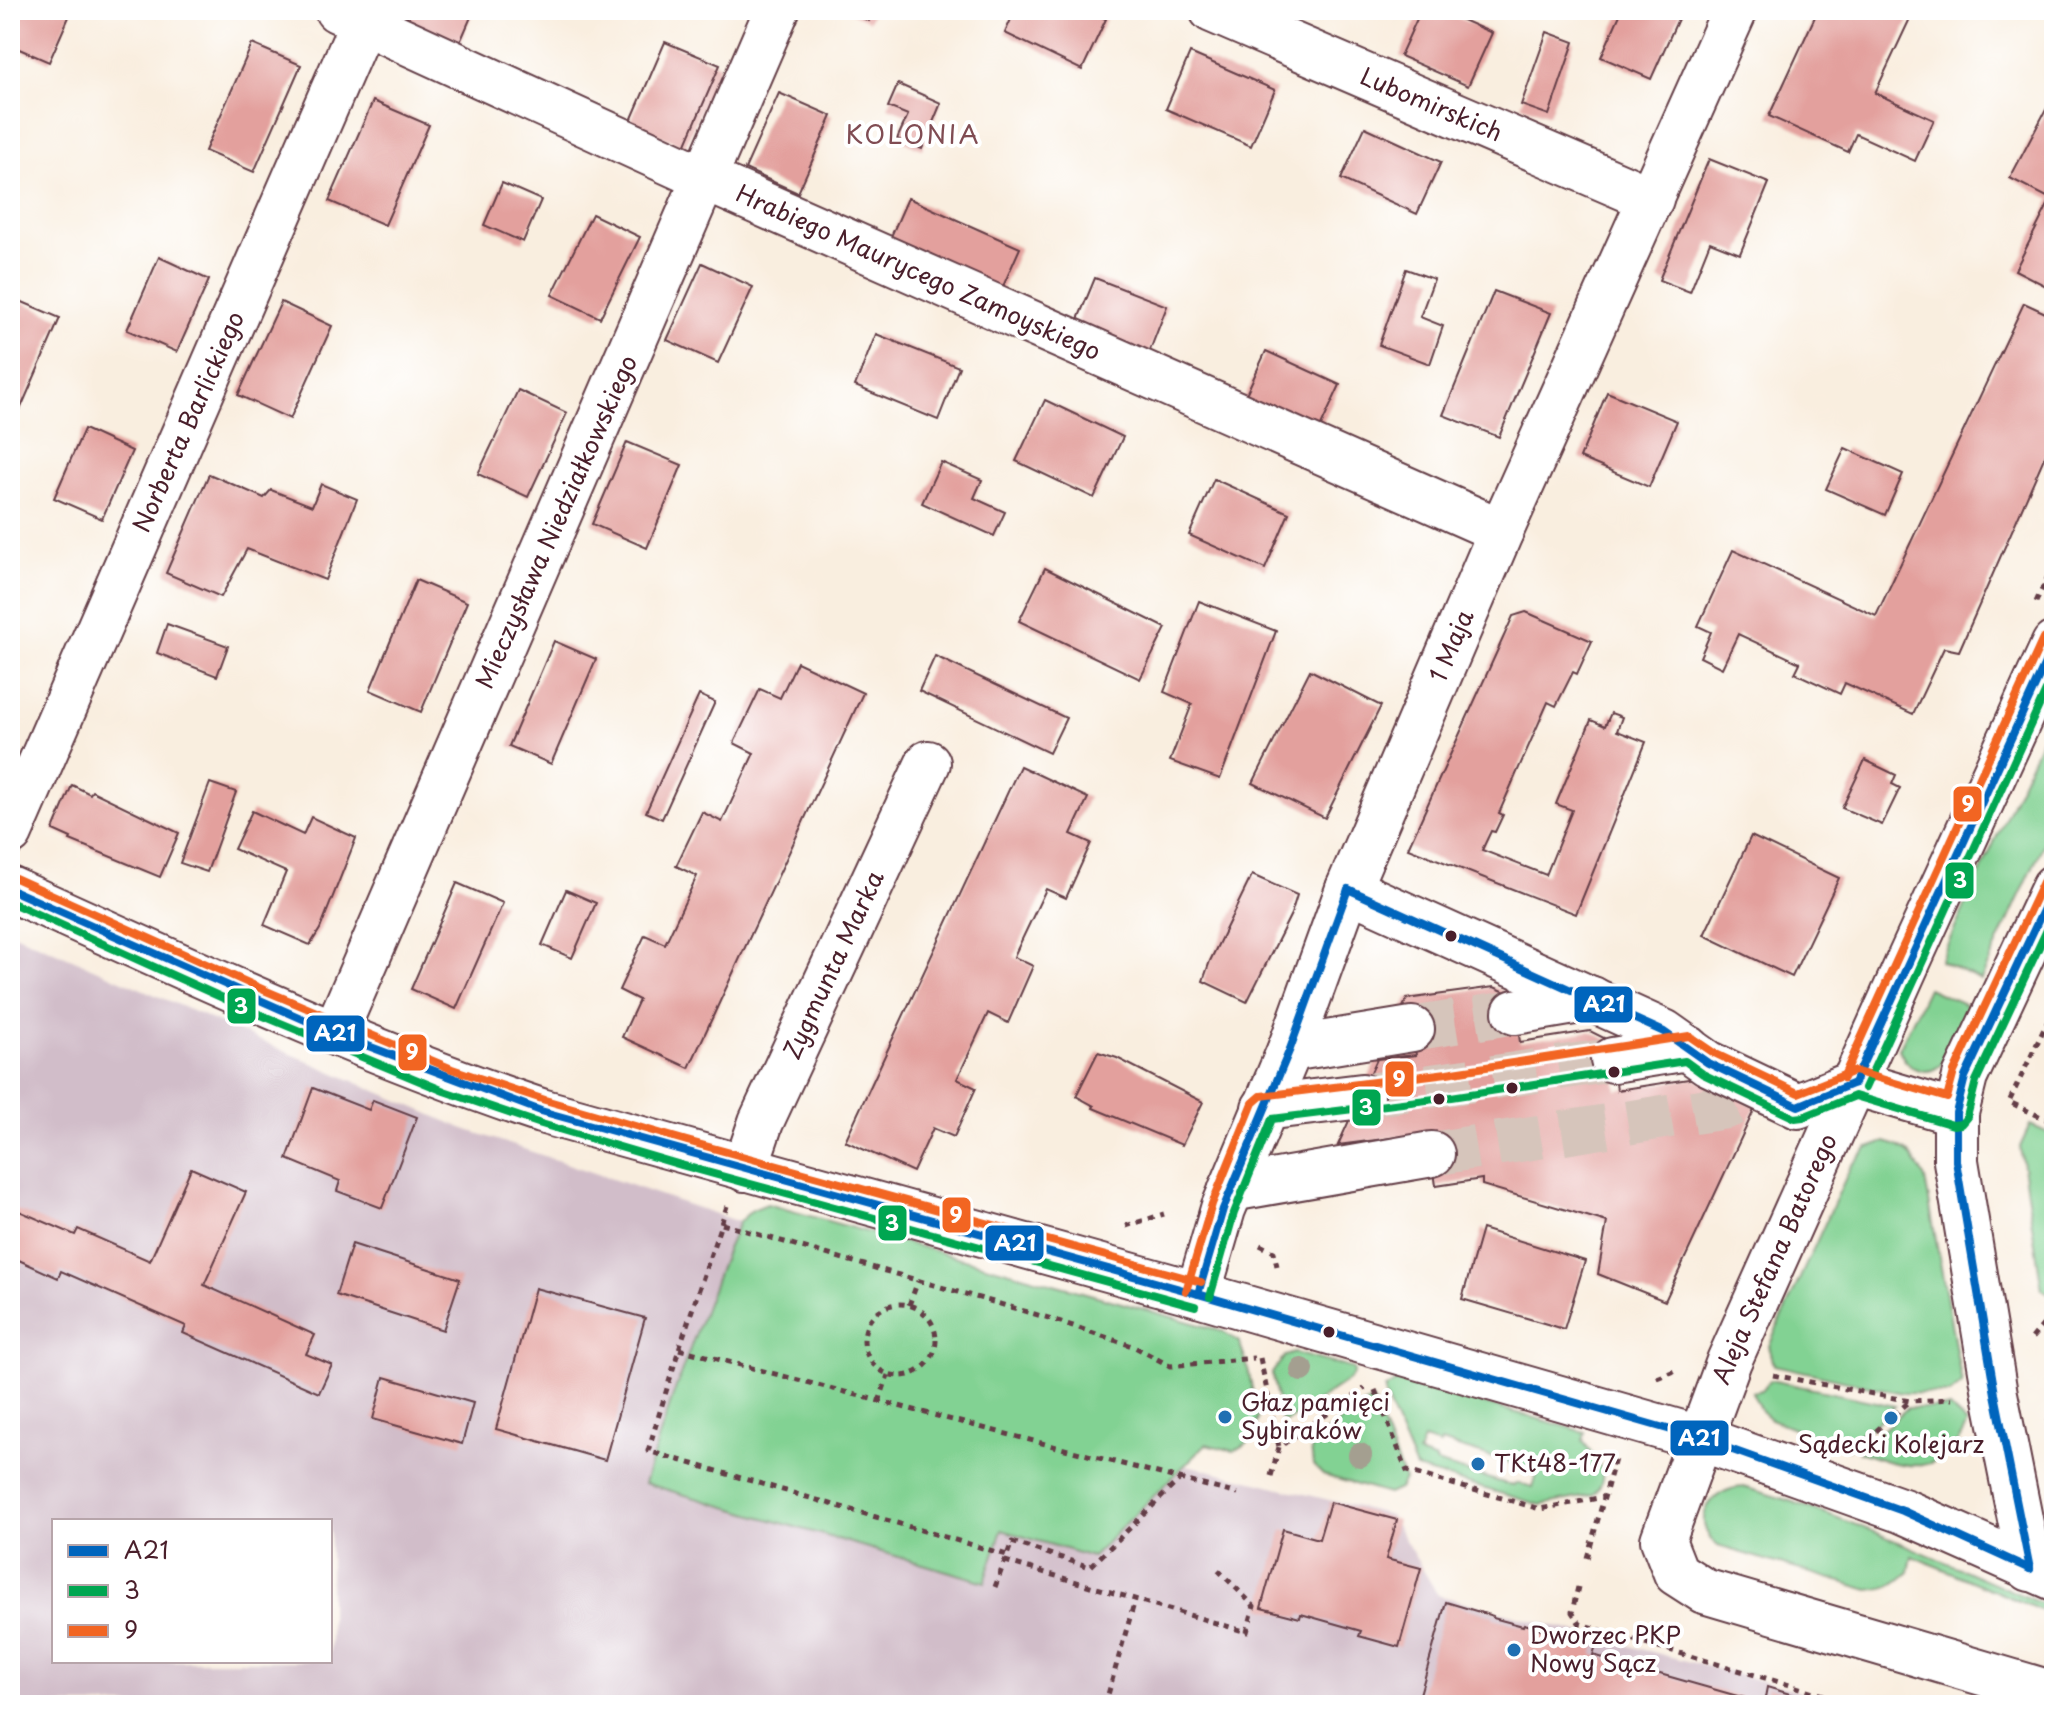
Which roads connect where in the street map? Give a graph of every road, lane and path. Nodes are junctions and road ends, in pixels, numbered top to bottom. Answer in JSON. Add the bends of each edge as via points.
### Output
{"nodes":[{"id":1,"x":777,"y":10,"type":"edge"},
{"id":2,"x":1212,"y":10,"type":"edge"},
{"id":3,"x":1735,"y":10,"type":"edge"},
{"id":4,"x":356,"y":14,"type":"edge"},
{"id":5,"x":706,"y":179,"type":"junction"},
{"id":6,"x":1651,"y":199,"type":"junction"},
{"id":7,"x":1501,"y":531,"type":"junction"},
{"id":8,"x":2054,"y":644,"type":"edge"},
{"id":9,"x":928,"y":763,"type":"dead end"},
{"id":10,"x":10,"y":833,"type":"edge"},
{"id":11,"x":2054,"y":887,"type":"edge"},
{"id":12,"x":10,"y":889,"type":"edge"},
{"id":13,"x":1348,"y":889,"type":"junction"},
{"id":14,"x":1592,"y":999,"type":"junction"},
{"id":15,"x":2054,"y":1008,"type":"edge"},
{"id":16,"x":1515,"y":1012,"type":"tunnel mouth"},
{"id":17,"x":1412,"y":1029,"type":"tunnel mouth"},
{"id":18,"x":335,"y":1033,"type":"junction"},
{"id":19,"x":1688,"y":1048,"type":"junction"},
{"id":20,"x":1290,"y":1049,"type":"junction"},
{"id":21,"x":1613,"y":1060,"type":"tunnel mouth"},
{"id":22,"x":1854,"y":1083,"type":"junction"},
{"id":23,"x":1362,"y":1096,"type":"tunnel mouth"},
{"id":24,"x":1264,"y":1108,"type":"junction"},
{"id":25,"x":1956,"y":1113,"type":"junction"},
{"id":26,"x":2054,"y":1123,"type":"edge"},
{"id":27,"x":1432,"y":1154,"type":"tunnel mouth"},
{"id":28,"x":737,"y":1183,"type":"junction"},
{"id":29,"x":1231,"y":1189,"type":"junction"},
{"id":30,"x":722,"y":1224,"type":"junction"},
{"id":31,"x":918,"y":1281,"type":"junction"},
{"id":32,"x":1198,"y":1294,"type":"junction"},
{"id":33,"x":909,"y":1305,"type":"junction"},
{"id":34,"x":2054,"y":1312,"type":"edge"},
{"id":35,"x":2026,"y":1344,"type":"dead end"},
{"id":36,"x":679,"y":1349,"type":"junction"},
{"id":37,"x":1259,"y":1349,"type":"dead end"},
{"id":38,"x":1260,"y":1357,"type":"junction"},
{"id":39,"x":1766,"y":1374,"type":"dead end"},
{"id":40,"x":888,"y":1375,"type":"junction"},
{"id":41,"x":1954,"y":1399,"type":"dead end"},
{"id":42,"x":1910,"y":1401,"type":"junction"},
{"id":43,"x":879,"y":1402,"type":"junction"},
{"id":44,"x":1699,"y":1438,"type":"junction"},
{"id":45,"x":1279,"y":1447,"type":"junction"},
{"id":46,"x":1606,"y":1448,"type":"dead end"},
{"id":47,"x":1851,"y":1453,"type":"dead end"},
{"id":48,"x":1271,"y":1476,"type":"dead end"},
{"id":49,"x":1180,"y":1479,"type":"junction"},
{"id":50,"x":1238,"y":1494,"type":"dead end"},
{"id":51,"x":1604,"y":1497,"type":"junction"},
{"id":52,"x":1006,"y":1558,"type":"junction"},
{"id":53,"x":1587,"y":1558,"type":"dead end"},
{"id":54,"x":1216,"y":1568,"type":"dead end"},
{"id":55,"x":2042,"y":1574,"type":"edge"},
{"id":56,"x":995,"y":1587,"type":"dead end"},
{"id":57,"x":1578,"y":1587,"type":"dead end"},
{"id":58,"x":1135,"y":1600,"type":"junction"},
{"id":59,"x":2054,"y":1694,"type":"edge"},
{"id":60,"x":1105,"y":1705,"type":"edge"},
{"id":61,"x":1858,"y":1705,"type":"edge"}],
"edges":[{"from":1,"to":5,"type":"street","name":"Mieczysława Niedziałkowskiego"},
{"from":2,"to":6,"type":"street","name":"Lubomirskich"},
{"from":3,"to":6,"type":"street","name":"1 Maja"},
{"from":4,"to":5,"type":"street","name":"Hrabiego Maurycego Zamoyskiego"},
{"from":4,"to":10,"type":"street","name":"Norberta Barlickiego"},
{"from":5,"to":7,"type":"street","name":"Hrabiego Maurycego Zamoyskiego"},
{"from":5,"to":18,"type":"street","name":"Mieczysława Niedziałkowskiego"},
{"from":6,"to":7,"type":"street","name":"1 Maja"},
{"from":7,"to":13,"type":"street","name":"1 Maja"},
{"from":8,"to":22,"type":"street","name":"Aleja Stefana Batorego"},
{"from":9,"to":28,"type":"street","name":"Zygmunta Marka"},
{"from":11,"to":25,"type":"street","via":[[1965,1077]]},
{"from":12,"to":18,"type":"street"},
{"from":13,"to":14,"type":"street"},
{"from":13,"to":20,"type":"street","name":"1 Maja"},
{"from":14,"to":16,"type":"street"},
{"from":14,"to":19,"type":"street"},
{"from":15,"to":26,"type":"path","via":[[2009,1102]]},
{"from":17,"to":20,"type":"street"},
{"from":18,"to":28,"type":"street","via":[[448,1080]]},
{"from":19,"to":21,"type":"street"},
{"from":19,"to":22,"type":"street","via":[[1757,1096],[1798,1106]]},
{"from":20,"to":24,"type":"street","name":"1 Maja"},
{"from":22,"to":25,"type":"street"},
{"from":22,"to":44,"type":"street","name":"Aleja Stefana Batorego"},
{"from":23,"to":24,"type":"street"},
{"from":24,"to":29,"type":"street","name":"1 Maja"},
{"from":25,"to":55,"type":"street","via":[[1956,1161],[1995,1394]]},
{"from":27,"to":29,"type":"street"},
{"from":28,"to":30,"type":"path"},
{"from":28,"to":32,"type":"street"},
{"from":29,"to":32,"type":"street","name":"1 Maja"},
{"from":30,"to":31,"type":"path"},
{"from":30,"to":36,"type":"path"},
{"from":31,"to":33,"type":"path"},
{"from":31,"to":38,"type":"path","via":[[1135,1347],[1170,1366]]},
{"from":32,"to":44,"type":"street"},
{"from":33,"to":40,"type":"path","via":[[884,1308],[867,1325],[865,1350]]},
{"from":33,"to":40,"type":"path","via":[[930,1319],[935,1352],[921,1370]]},
{"from":34,"to":35,"type":"path"},
{"from":36,"to":43,"type":"path"},
{"from":36,"to":52,"type":"path","via":[[648,1451]]},
{"from":37,"to":38,"type":"path"},
{"from":38,"to":45,"type":"path"},
{"from":39,"to":42,"type":"path"},
{"from":40,"to":43,"type":"path"},
{"from":41,"to":42,"type":"path"},
{"from":42,"to":47,"type":"path"},
{"from":43,"to":49,"type":"path"},
{"from":44,"to":55,"type":"street","via":[[1903,1511]]},
{"from":44,"to":59,"type":"street","name":"Aleja Stefana Batorego","via":[[1663,1540],[1676,1573],[1704,1591]]},
{"from":45,"to":48,"type":"path"},
{"from":45,"to":51,"type":"path","via":[[1373,1383],[1407,1471],[1540,1509]]},
{"from":46,"to":51,"type":"path","via":[[1615,1458]]},
{"from":49,"to":50,"type":"path"},
{"from":49,"to":52,"type":"path","via":[[1090,1567],[1012,1542]]},
{"from":51,"to":53,"type":"path"},
{"from":52,"to":56,"type":"path"},
{"from":52,"to":58,"type":"path"},
{"from":54,"to":58,"type":"path","via":[[1254,1606],[1247,1632]]},
{"from":57,"to":61,"type":"path","via":[[1572,1612],[1580,1624]]},
{"from":58,"to":60,"type":"path"}]}
